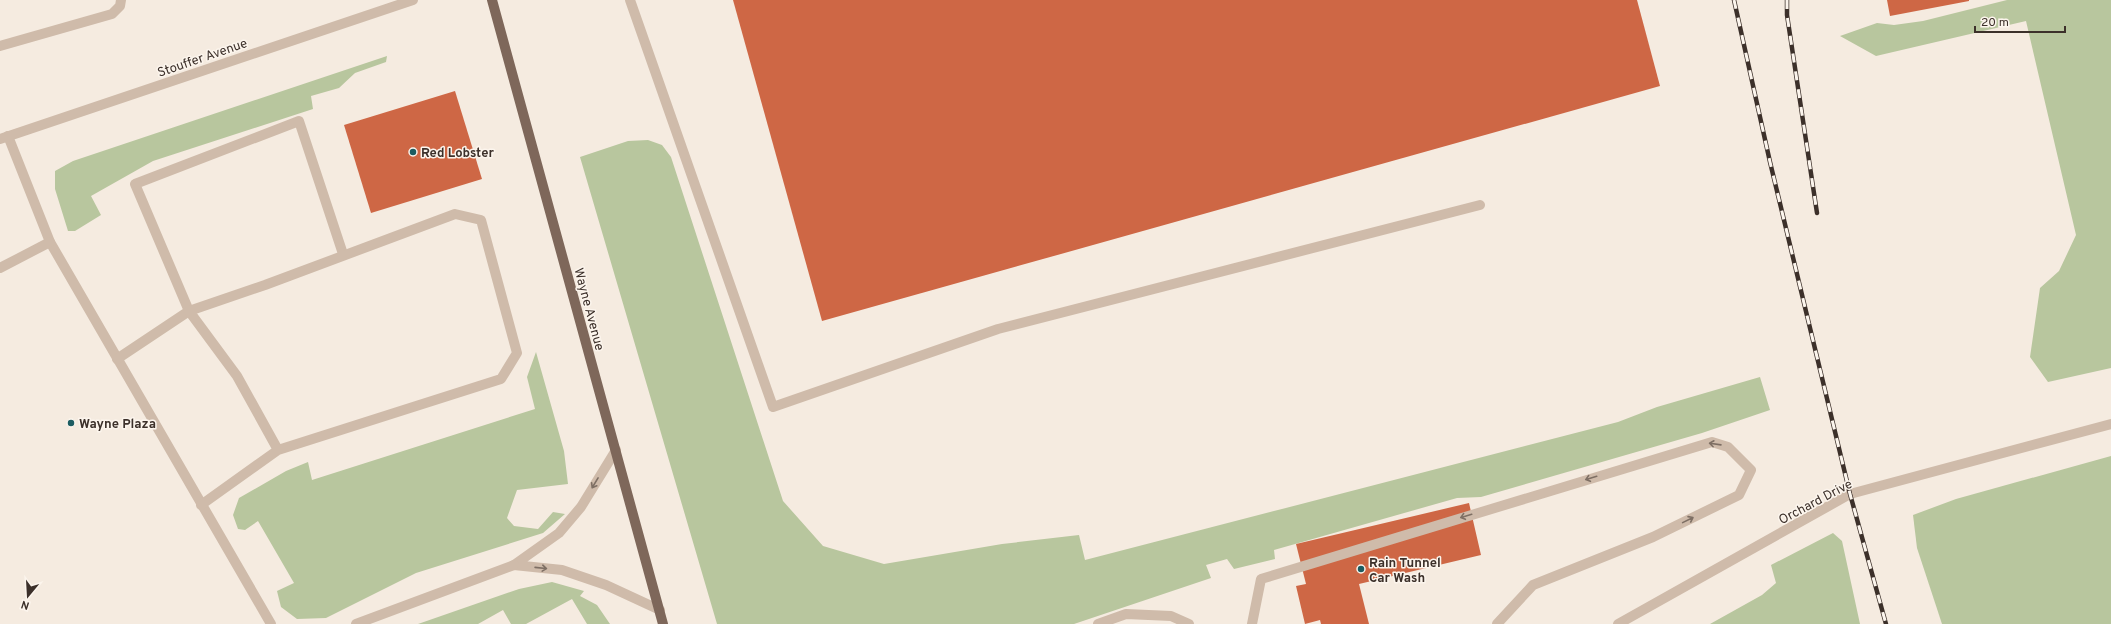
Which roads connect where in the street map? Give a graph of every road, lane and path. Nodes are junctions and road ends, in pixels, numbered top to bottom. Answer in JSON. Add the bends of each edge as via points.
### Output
{"nodes":[{"id":1,"x":121,"y":0,"type":"edge"},
{"id":2,"x":413,"y":0,"type":"edge"},
{"id":3,"x":492,"y":0,"type":"edge"},
{"id":4,"x":630,"y":0,"type":"edge"},
{"id":5,"x":0,"y":46,"type":"edge"},
{"id":6,"x":4,"y":137,"type":"edge"},
{"id":7,"x":1480,"y":205,"type":"dead end"},
{"id":8,"x":50,"y":242,"type":"junction"},
{"id":9,"x":343,"y":254,"type":"junction"},
{"id":10,"x":0,"y":268,"type":"edge"},
{"id":11,"x":189,"y":311,"type":"junction"},
{"id":12,"x":117,"y":359,"type":"junction"},
{"id":13,"x":2111,"y":424,"type":"edge"},
{"id":14,"x":278,"y":450,"type":"junction"},
{"id":15,"x":616,"y":450,"type":"junction"},
{"id":16,"x":201,"y":505,"type":"junction"},
{"id":17,"x":514,"y":565,"type":"junction"},
{"id":18,"x":660,"y":610,"type":"junction"},
{"id":19,"x":271,"y":624,"type":"edge"},
{"id":20,"x":356,"y":624,"type":"edge"},
{"id":21,"x":664,"y":624,"type":"edge"},
{"id":22,"x":1098,"y":624,"type":"edge"},
{"id":23,"x":1189,"y":624,"type":"edge"},
{"id":24,"x":1252,"y":624,"type":"edge"},
{"id":25,"x":1497,"y":624,"type":"edge"},
{"id":26,"x":1618,"y":624,"type":"edge"}],
"edges":[{"from":1,"to":5,"type":"street","via":[[120,6],[112,14]]},
{"from":2,"to":6,"type":"street","name":"Stouffer Avenue"},
{"from":3,"to":15,"type":"main road","name":"Wayne Avenue"},
{"from":4,"to":7,"type":"street","via":[[773,407],[998,329]]},
{"from":6,"to":8,"type":"street"},
{"from":8,"to":10,"type":"street"},
{"from":8,"to":12,"type":"street"},
{"from":9,"to":11,"type":"street"},
{"from":9,"to":11,"type":"street","via":[[299,121],[135,184]]},
{"from":9,"to":14,"type":"street","via":[[454,214],[481,220],[517,353],[501,379]]},
{"from":11,"to":12,"type":"street"},
{"from":11,"to":14,"type":"street","via":[[237,376]]},
{"from":12,"to":16,"type":"street"},
{"from":13,"to":26,"type":"street","name":"Orchard Drive","via":[[1850,494]]},
{"from":14,"to":16,"type":"street"},
{"from":15,"to":17,"type":"street","one_way":true,"via":[[582,507],[559,533]]},
{"from":15,"to":18,"type":"main road","name":"Wayne Avenue"},
{"from":16,"to":19,"type":"street"},
{"from":17,"to":18,"type":"street","one_way":true,"via":[[562,570],[606,585]]},
{"from":17,"to":20,"type":"street"},
{"from":18,"to":21,"type":"main road","name":"Wayne Avenue"},
{"from":22,"to":23,"type":"street","via":[[1126,614],[1171,616]]},
{"from":25,"to":24,"type":"street","one_way":true,"via":[[1533,584],[1653,537],[1739,494],[1751,470],[1728,447],[1712,442],[1261,578]]}]}
